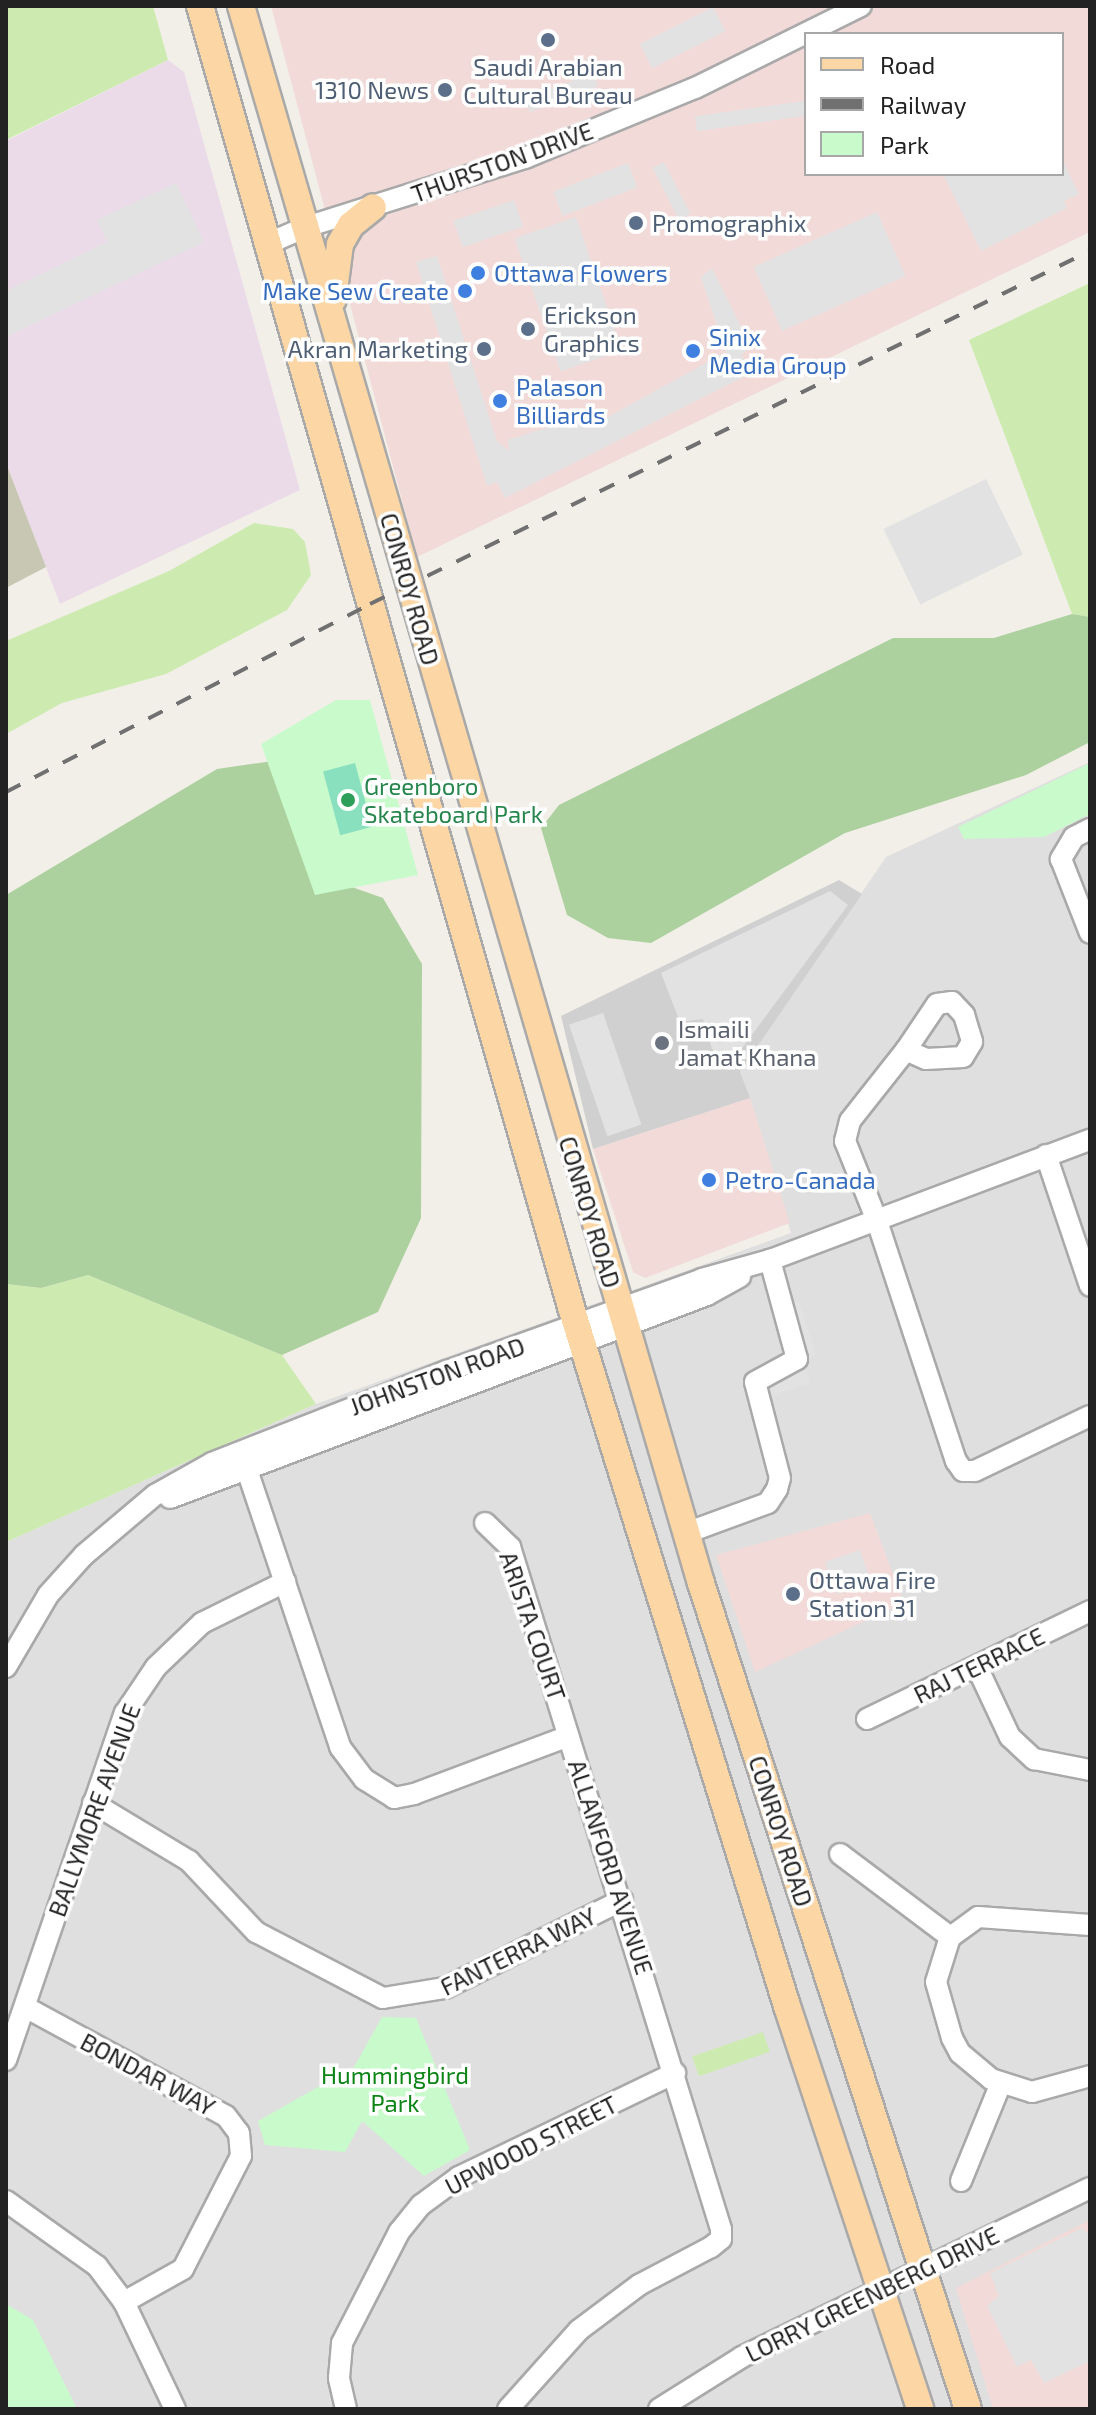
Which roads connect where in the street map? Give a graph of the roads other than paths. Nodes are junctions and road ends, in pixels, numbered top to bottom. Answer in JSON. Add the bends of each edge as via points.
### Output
{"nodes":[{"id":1,"x":200,"y":6,"type":"edge"},
{"id":2,"x":241,"y":6,"type":"edge"},
{"id":3,"x":861,"y":6,"type":"edge"},
{"id":4,"x":808,"y":32,"type":"edge"},
{"id":5,"x":804,"y":34,"type":"edge"},
{"id":6,"x":373,"y":207,"type":"junction"},
{"id":7,"x":306,"y":227,"type":"junction"},
{"id":8,"x":267,"y":244,"type":"junction"},
{"id":9,"x":332,"y":323,"type":"junction"},
{"id":10,"x":1090,"y":829,"type":"edge"},
{"id":11,"x":1090,"y":933,"type":"edge"},
{"id":12,"x":906,"y":1050,"type":"dead end"},
{"id":13,"x":1090,"y":1140,"type":"edge"},
{"id":14,"x":1046,"y":1155,"type":"junction"},
{"id":15,"x":876,"y":1218,"type":"junction"},
{"id":16,"x":770,"y":1260,"type":"junction"},
{"id":17,"x":1090,"y":1286,"type":"edge"},
{"id":18,"x":621,"y":1319,"type":"junction"},
{"id":19,"x":579,"y":1333,"type":"junction"},
{"id":20,"x":1090,"y":1416,"type":"edge"},
{"id":21,"x":244,"y":1460,"type":"junction"},
{"id":22,"x":485,"y":1523,"type":"dead end"},
{"id":23,"x":686,"y":1533,"type":"junction"},
{"id":24,"x":285,"y":1582,"type":"junction"},
{"id":25,"x":708,"y":1605,"type":"junction"},
{"id":26,"x":1090,"y":1611,"type":"edge"},
{"id":27,"x":667,"y":1619,"type":"junction"},
{"id":28,"x":6,"y":1667,"type":"edge"},
{"id":29,"x":977,"y":1667,"type":"junction"},
{"id":30,"x":867,"y":1719,"type":"dead end"},
{"id":31,"x":569,"y":1736,"type":"junction"},
{"id":32,"x":1090,"y":1770,"type":"edge"},
{"id":33,"x":93,"y":1803,"type":"junction"},
{"id":34,"x":840,"y":1854,"type":"dead end"},
{"id":35,"x":622,"y":1900,"type":"junction"},
{"id":36,"x":1090,"y":1925,"type":"edge"},
{"id":37,"x":950,"y":1937,"type":"junction"},
{"id":38,"x":27,"y":2008,"type":"junction"},
{"id":39,"x":6,"y":2060,"type":"edge"},
{"id":40,"x":675,"y":2073,"type":"junction"},
{"id":41,"x":1090,"y":2076,"type":"edge"},
{"id":42,"x":1001,"y":2083,"type":"junction"},
{"id":43,"x":961,"y":2181,"type":"dead end"},
{"id":44,"x":1090,"y":2188,"type":"edge"},
{"id":45,"x":6,"y":2201,"type":"edge"},
{"id":46,"x":923,"y":2271,"type":"junction"},
{"id":47,"x":881,"y":2292,"type":"junction"},
{"id":48,"x":124,"y":2302,"type":"junction"},
{"id":49,"x":175,"y":2409,"type":"edge"},
{"id":50,"x":346,"y":2409,"type":"edge"},
{"id":51,"x":508,"y":2409,"type":"edge"},
{"id":52,"x":659,"y":2409,"type":"edge"},
{"id":53,"x":920,"y":2409,"type":"edge"},
{"id":54,"x":968,"y":2409,"type":"edge"}],
"edges":[{"from":1,"to":8,"type":"main road","name":"CONROY ROAD"},
{"from":2,"to":7,"type":"main road","name":"CONROY ROAD"},
{"from":3,"to":4,"type":"street","name":"THURSTON DRIVE"},
{"from":5,"to":6,"type":"street","name":"THURSTON DRIVE","via":[[695,88],[525,158]]},
{"from":6,"to":7,"type":"street","name":"THURSTON DRIVE"},
{"from":6,"to":9,"type":"main road","via":[[351,225],[337,253]]},
{"from":7,"to":8,"type":"street","name":"THURSTON DRIVE"},
{"from":7,"to":9,"type":"main road","name":"CONROY ROAD"},
{"from":8,"to":19,"type":"main road","name":"CONROY ROAD"},
{"from":9,"to":18,"type":"main road","name":"CONROY ROAD"},
{"from":10,"to":11,"type":"street","via":[[1074,837],[1061,859]]},
{"from":12,"to":15,"type":"street","via":[[850,1121],[845,1141]]},
{"from":13,"to":14,"type":"street","name":"JOHNSTON ROAD"},
{"from":14,"to":15,"type":"street","name":"JOHNSTON ROAD"},
{"from":14,"to":17,"type":"street"},
{"from":15,"to":16,"type":"street","name":"JOHNSTON ROAD"},
{"from":15,"to":20,"type":"street","via":[[963,1471],[975,1471]]},
{"from":16,"to":18,"type":"street","name":"JOHNSTON ROAD","via":[[707,1295]]},
{"from":16,"to":23,"type":"street","via":[[797,1359],[755,1382],[780,1478],[777,1489],[768,1503]]},
{"from":18,"to":19,"type":"street","name":"JOHNSTON ROAD"},
{"from":18,"to":23,"type":"main road","name":"CONROY ROAD"},
{"from":19,"to":21,"type":"street","name":"JOHNSTON ROAD"},
{"from":19,"to":27,"type":"main road","name":"CONROY ROAD"},
{"from":21,"to":24,"type":"street","name":"ALLANFORD AVENUE"},
{"from":21,"to":28,"type":"street","name":"JOHNSTON ROAD","via":[[120,1524],[59,1581]]},
{"from":22,"to":31,"type":"street","name":"ARISTA COURT","via":[[510,1547]]},
{"from":23,"to":25,"type":"main road","name":"CONROY ROAD"},
{"from":24,"to":31,"type":"street","name":"ALLANFORD AVENUE","via":[[340,1747],[349,1766],[379,1791],[394,1798],[414,1794]]},
{"from":24,"to":33,"type":"street","name":"BALLYMORE AVENUE","via":[[202,1623],[156,1667],[125,1713]]},
{"from":25,"to":27,"type":"main road"},
{"from":25,"to":46,"type":"main road","name":"CONROY ROAD"},
{"from":26,"to":29,"type":"street","name":"RAJ TERRACE"},
{"from":27,"to":47,"type":"main road","name":"CONROY ROAD"},
{"from":29,"to":30,"type":"street","name":"RAJ TERRACE"},
{"from":29,"to":32,"type":"street","via":[[1010,1737],[1034,1759]]},
{"from":31,"to":35,"type":"street","name":"ALLANFORD AVENUE"},
{"from":33,"to":35,"type":"street","name":"FANTERRA WAY","via":[[189,1861],[256,1932],[383,1998],[445,1988]]},
{"from":33,"to":38,"type":"street","name":"BALLYMORE AVENUE"},
{"from":34,"to":37,"type":"street"},
{"from":35,"to":40,"type":"street","name":"ALLANFORD AVENUE"},
{"from":36,"to":37,"type":"street","via":[[978,1917]]},
{"from":37,"to":42,"type":"street","via":[[936,1982],[946,2024],[960,2053]]},
{"from":38,"to":39,"type":"street","name":"BALLYMORE AVENUE"},
{"from":38,"to":48,"type":"street","name":"BONDAR WAY","via":[[226,2116],[239,2133],[241,2156],[183,2269]]},
{"from":40,"to":50,"type":"street","name":"UPWOOD STREET","via":[[459,2177],[421,2205],[399,2232],[342,2343],[338,2364]]},
{"from":40,"to":51,"type":"street","name":"ALLANFORD AVENUE","via":[[720,2216],[721,2239],[639,2285],[579,2330]]},
{"from":41,"to":42,"type":"street","via":[[1032,2092]]},
{"from":42,"to":43,"type":"street"},
{"from":44,"to":46,"type":"street","name":"LORRY GREENBERG DRIVE"},
{"from":45,"to":48,"type":"street","via":[[86,2254]]},
{"from":46,"to":47,"type":"street","name":"LORRY GREENBERG DRIVE"},
{"from":46,"to":54,"type":"main road","name":"CONROY ROAD"},
{"from":47,"to":52,"type":"street","name":"LORRY GREENBERG DRIVE","via":[[742,2357]]},
{"from":47,"to":53,"type":"main road","name":"CONROY ROAD"},
{"from":48,"to":49,"type":"street"}]}
